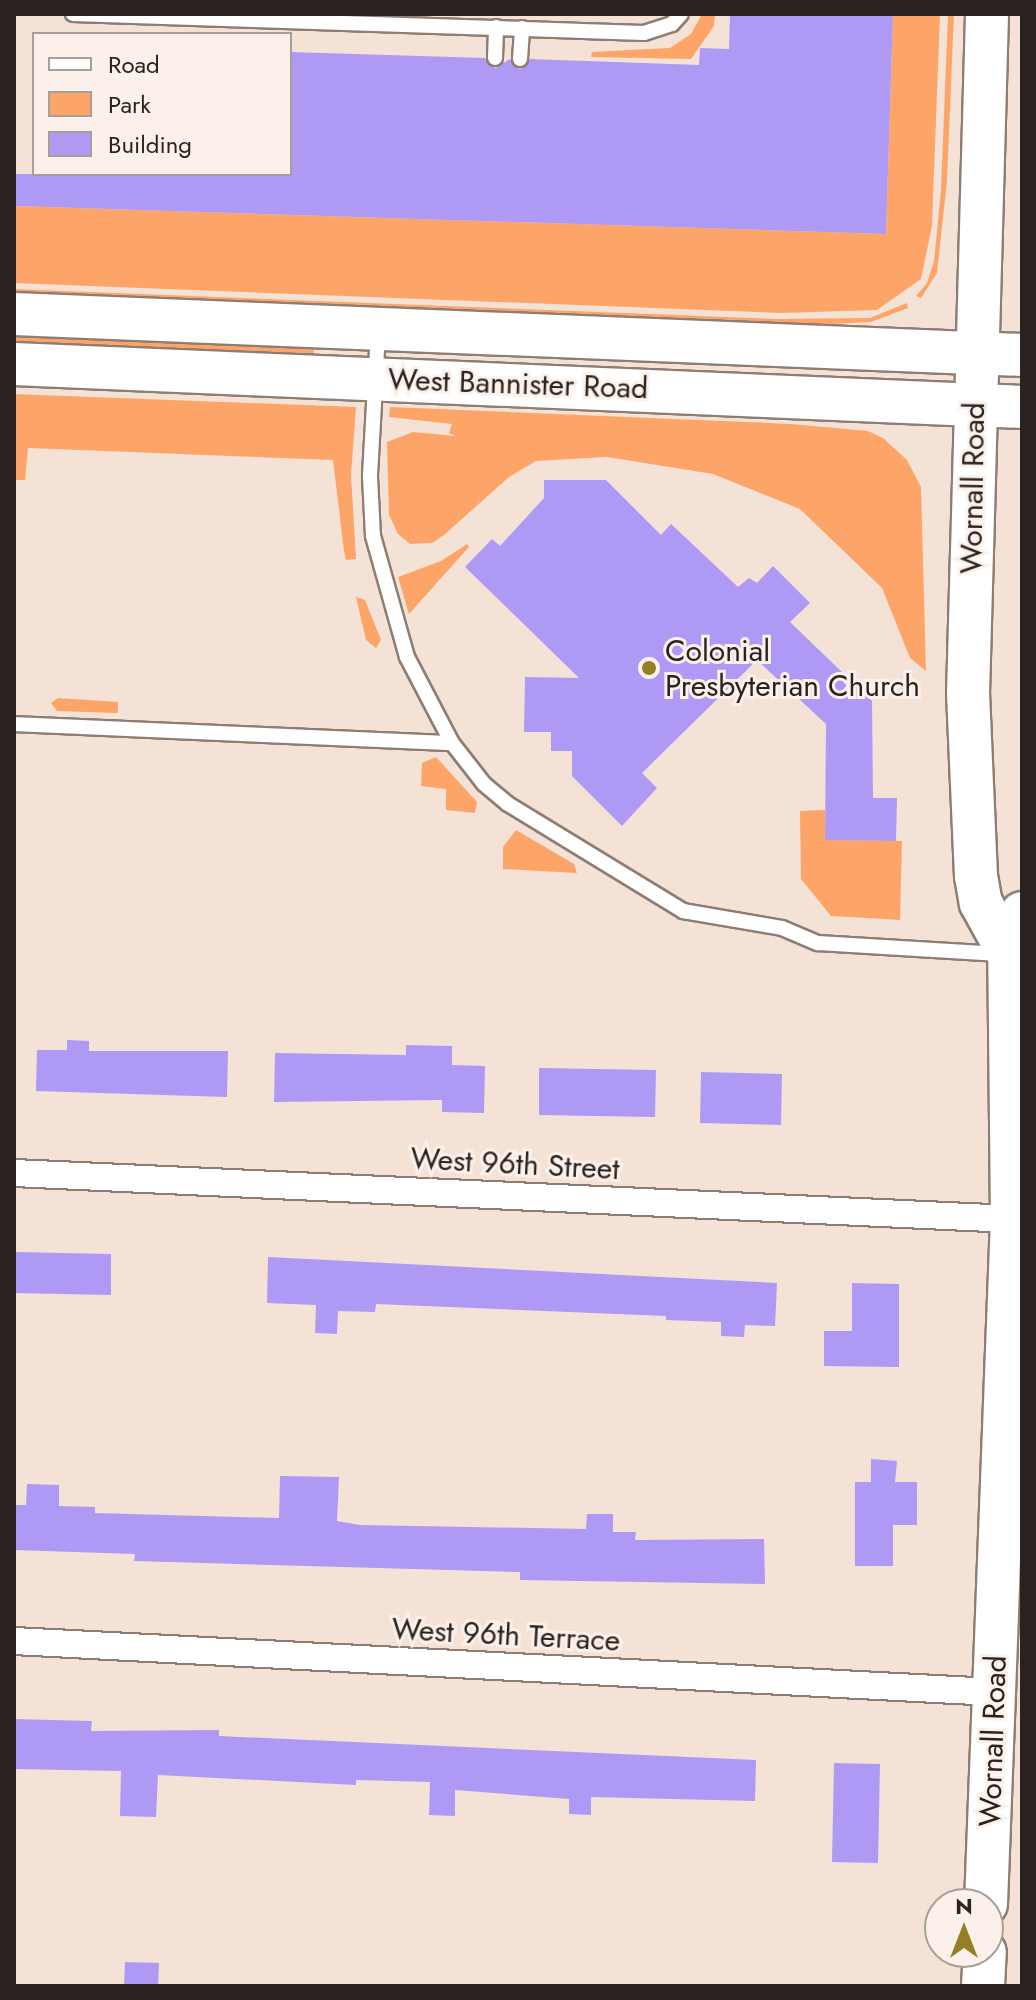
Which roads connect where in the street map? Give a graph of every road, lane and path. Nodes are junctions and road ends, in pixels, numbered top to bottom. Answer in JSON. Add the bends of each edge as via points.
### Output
{"nodes":[{"id":1,"x":73,"y":14,"type":"edge"},
{"id":2,"x":681,"y":14,"type":"edge"},
{"id":3,"x":987,"y":14,"type":"edge"},
{"id":4,"x":496,"y":27,"type":"junction"},
{"id":5,"x":522,"y":28,"type":"junction"},
{"id":6,"x":495,"y":58,"type":"dead end"},
{"id":7,"x":520,"y":59,"type":"dead end"},
{"id":8,"x":14,"y":314,"type":"edge"},
{"id":9,"x":379,"y":327,"type":"junction"},
{"id":10,"x":977,"y":352,"type":"junction"},
{"id":11,"x":1022,"y":355,"type":"edge"},
{"id":12,"x":14,"y":364,"type":"edge"},
{"id":13,"x":376,"y":378,"type":"junction"},
{"id":14,"x":975,"y":406,"type":"junction"},
{"id":15,"x":1022,"y":407,"type":"edge"},
{"id":16,"x":14,"y":724,"type":"edge"},
{"id":17,"x":452,"y":743,"type":"junction"},
{"id":18,"x":1022,"y":913,"type":"edge"},
{"id":19,"x":1009,"y":954,"type":"junction"},
{"id":20,"x":14,"y":1173,"type":"edge"},
{"id":21,"x":1012,"y":1219,"type":"junction"},
{"id":22,"x":1012,"y":1544,"type":"edge"},
{"id":23,"x":14,"y":1641,"type":"edge"},
{"id":24,"x":994,"y":1692,"type":"junction"},
{"id":25,"x":987,"y":1888,"type":"edge"}],
"edges":[{"from":1,"to":4,"type":"lane"},
{"from":2,"to":5,"type":"lane","via":[[672,24],[644,33]]},
{"from":3,"to":10,"type":"main road","name":"Wornall Road"},
{"from":4,"to":5,"type":"lane"},
{"from":4,"to":6,"type":"lane"},
{"from":5,"to":7,"type":"lane"},
{"from":8,"to":9,"type":"main road","name":"West Bannister Road"},
{"from":9,"to":10,"type":"main road","name":"West Bannister Road"},
{"from":9,"to":13,"type":"lane"},
{"from":10,"to":11,"type":"main road","name":"West Bannister Road"},
{"from":10,"to":14,"type":"main road","name":"Wornall Road"},
{"from":12,"to":13,"type":"main road","name":"West Bannister Road"},
{"from":13,"to":14,"type":"main road","name":"West Bannister Road"},
{"from":13,"to":17,"type":"lane","via":[[370,477],[373,536],[407,657]]},
{"from":14,"to":15,"type":"main road","name":"West Bannister Road"},
{"from":14,"to":19,"type":"main road","name":"Wornall Road","via":[[968,693],[976,876],[981,903]]},
{"from":16,"to":17,"type":"lane"},
{"from":17,"to":19,"type":"lane","via":[[484,784],[508,804],[683,911],[782,928],[818,943]]},
{"from":18,"to":19,"type":"main road","name":"Wornall Road"},
{"from":19,"to":21,"type":"main road","name":"Wornall Road"},
{"from":20,"to":21,"type":"street","name":"West 96th Street"},
{"from":21,"to":22,"type":"main road","name":"Wornall Road"},
{"from":22,"to":24,"type":"main road","name":"Wornall Road"},
{"from":23,"to":24,"type":"street","name":"West 96th Terrace"},
{"from":24,"to":25,"type":"main road","name":"Wornall Road"}]}
